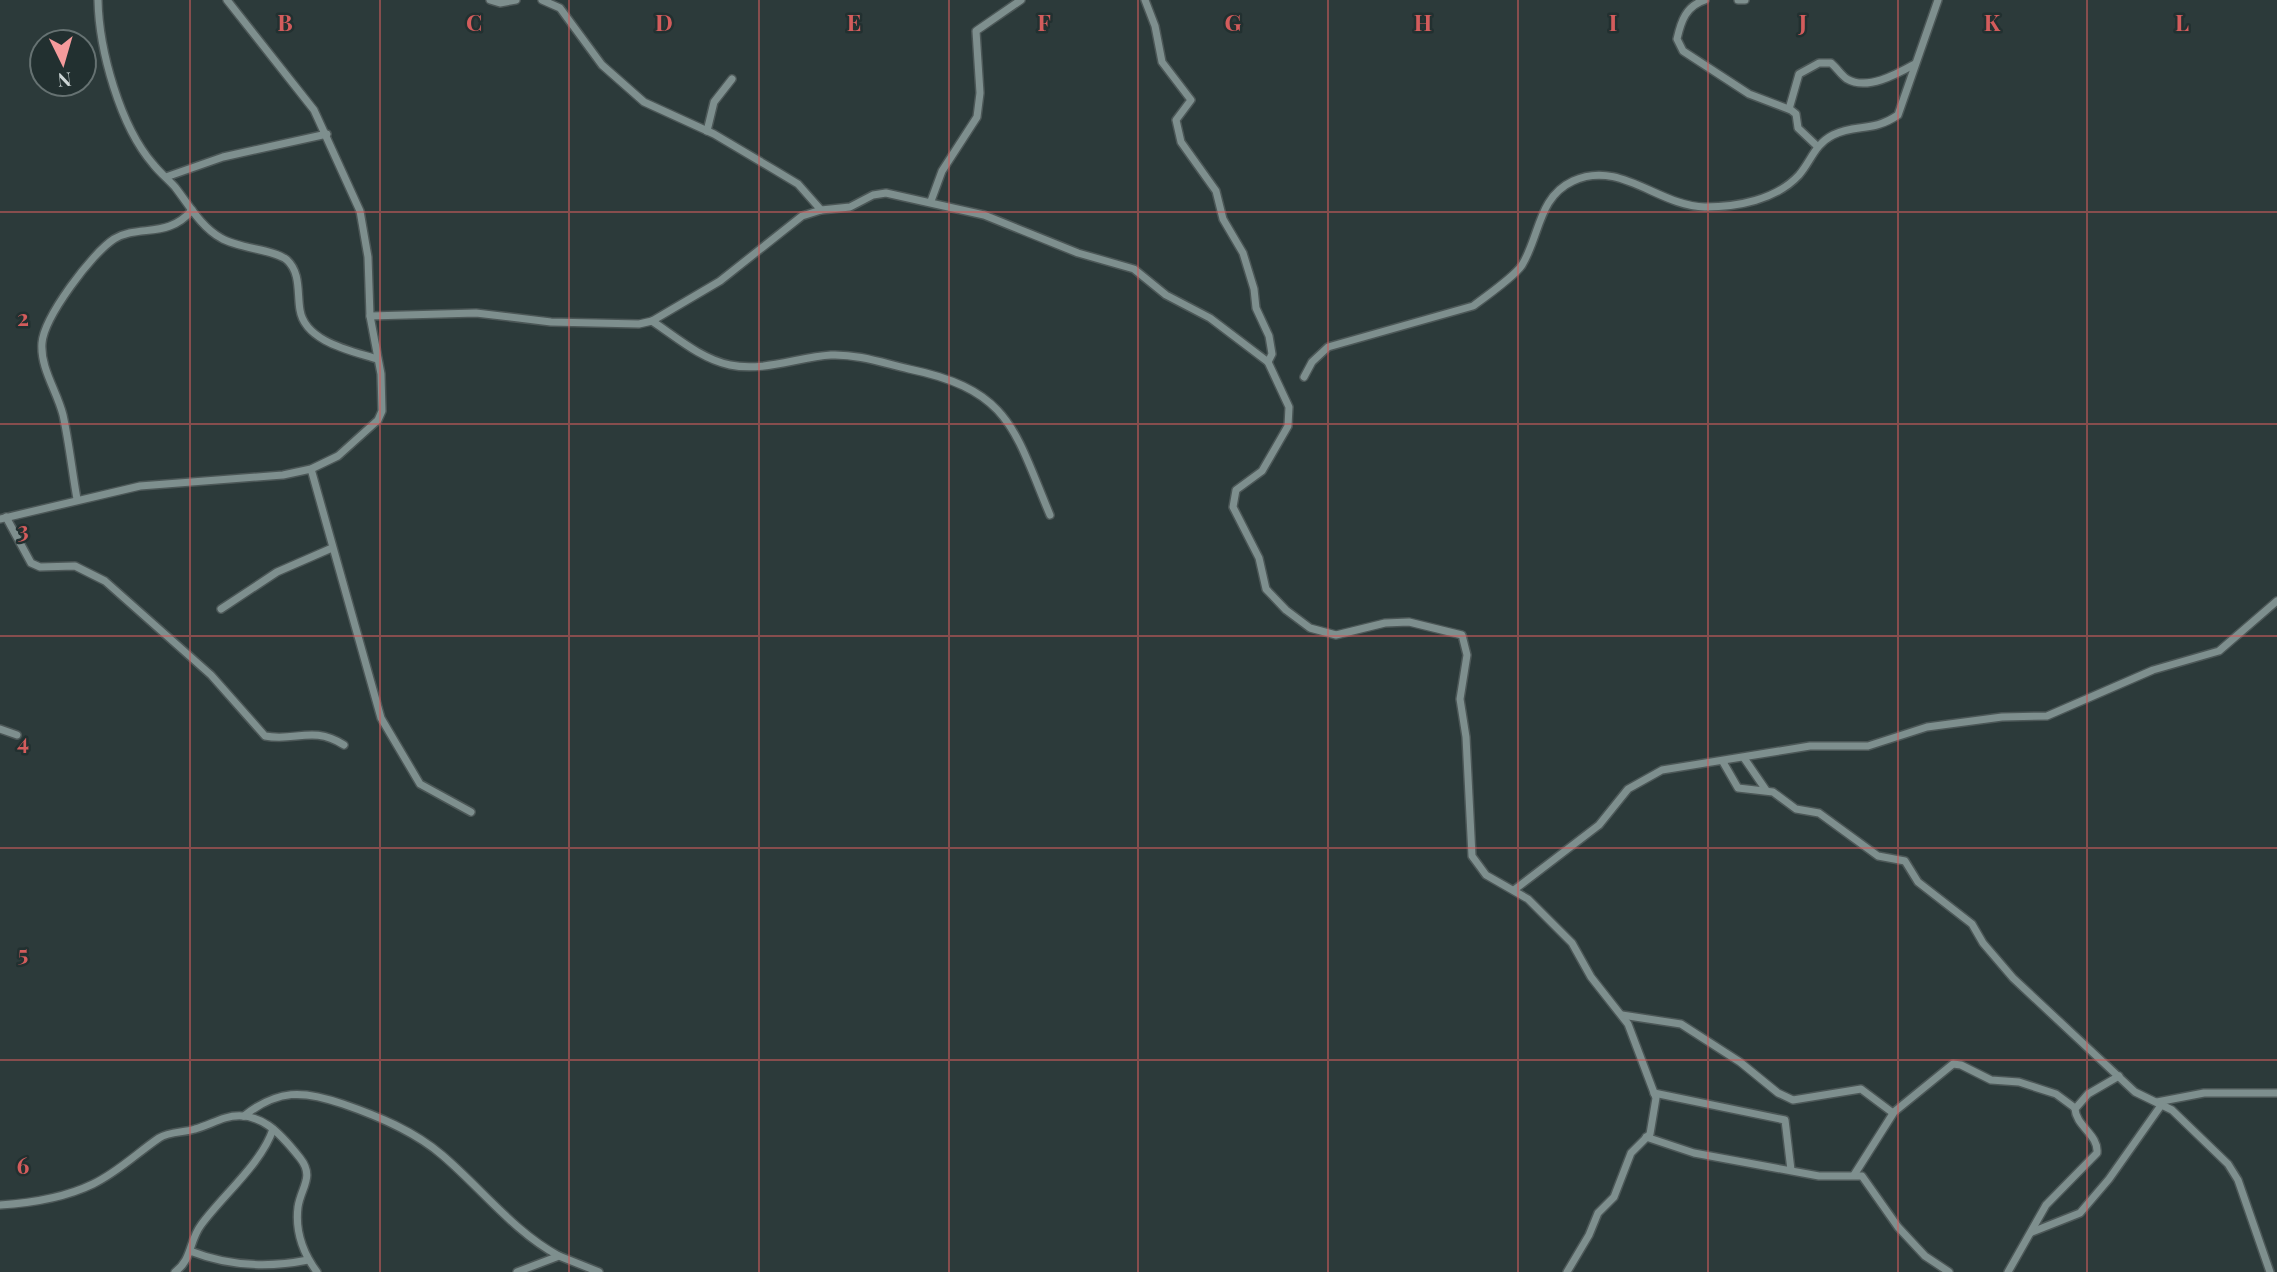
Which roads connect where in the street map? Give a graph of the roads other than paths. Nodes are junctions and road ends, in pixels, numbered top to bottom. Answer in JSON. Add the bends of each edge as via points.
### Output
{"nodes":[{"id":1,"x":98,"y":0,"type":"edge"},
{"id":2,"x":227,"y":0,"type":"edge"},
{"id":3,"x":490,"y":0,"type":"edge"},
{"id":4,"x":516,"y":0,"type":"edge"},
{"id":5,"x":542,"y":0,"type":"edge"},
{"id":6,"x":1021,"y":0,"type":"edge"},
{"id":7,"x":1145,"y":0,"type":"edge"},
{"id":8,"x":1705,"y":0,"type":"edge"},
{"id":9,"x":1738,"y":0,"type":"edge"},
{"id":10,"x":1745,"y":0,"type":"edge"},
{"id":11,"x":1938,"y":0,"type":"edge"},
{"id":12,"x":1916,"y":64,"type":"junction"},
{"id":13,"x":732,"y":79,"type":"dead end"},
{"id":14,"x":1789,"y":109,"type":"junction"},
{"id":15,"x":707,"y":131,"type":"junction"},
{"id":16,"x":327,"y":134,"type":"junction"},
{"id":17,"x":1817,"y":146,"type":"junction"},
{"id":18,"x":166,"y":177,"type":"junction"},
{"id":19,"x":931,"y":201,"type":"junction"},
{"id":20,"x":192,"y":210,"type":"junction"},
{"id":21,"x":821,"y":210,"type":"junction"},
{"id":22,"x":370,"y":316,"type":"junction"},
{"id":23,"x":652,"y":321,"type":"junction"},
{"id":24,"x":377,"y":359,"type":"junction"},
{"id":25,"x":1268,"y":362,"type":"junction"},
{"id":26,"x":1304,"y":377,"type":"dead end"},
{"id":27,"x":311,"y":469,"type":"junction"},
{"id":28,"x":77,"y":499,"type":"junction"},
{"id":29,"x":1050,"y":516,"type":"dead end"},
{"id":30,"x":3,"y":518,"type":"edge"},
{"id":31,"x":332,"y":548,"type":"junction"},
{"id":32,"x":2277,"y":601,"type":"edge"},
{"id":33,"x":221,"y":609,"type":"dead end"},
{"id":34,"x":0,"y":729,"type":"edge"},
{"id":35,"x":17,"y":735,"type":"dead end"},
{"id":36,"x":344,"y":745,"type":"dead end"},
{"id":37,"x":1744,"y":758,"type":"junction"},
{"id":38,"x":1723,"y":762,"type":"junction"},
{"id":39,"x":1766,"y":790,"type":"junction"},
{"id":40,"x":471,"y":812,"type":"dead end"},
{"id":41,"x":1514,"y":890,"type":"junction"},
{"id":42,"x":1622,"y":1015,"type":"junction"},
{"id":43,"x":2119,"y":1076,"type":"junction"},
{"id":44,"x":1654,"y":1093,"type":"junction"},
{"id":45,"x":2277,"y":1093,"type":"edge"},
{"id":46,"x":2159,"y":1103,"type":"junction"},
{"id":47,"x":2075,"y":1108,"type":"junction"},
{"id":48,"x":1893,"y":1113,"type":"junction"},
{"id":49,"x":243,"y":1116,"type":"junction"},
{"id":50,"x":273,"y":1129,"type":"junction"},
{"id":51,"x":1646,"y":1137,"type":"junction"},
{"id":52,"x":1791,"y":1170,"type":"junction"},
{"id":53,"x":1854,"y":1175,"type":"junction"},
{"id":54,"x":0,"y":1205,"type":"edge"},
{"id":55,"x":2031,"y":1232,"type":"junction"},
{"id":56,"x":190,"y":1251,"type":"junction"},
{"id":57,"x":559,"y":1256,"type":"junction"},
{"id":58,"x":308,"y":1260,"type":"junction"},
{"id":59,"x":175,"y":1272,"type":"edge"},
{"id":60,"x":317,"y":1272,"type":"edge"},
{"id":61,"x":517,"y":1272,"type":"edge"},
{"id":62,"x":599,"y":1272,"type":"edge"},
{"id":63,"x":1567,"y":1272,"type":"edge"},
{"id":64,"x":1949,"y":1272,"type":"edge"},
{"id":65,"x":2008,"y":1272,"type":"edge"},
{"id":66,"x":2270,"y":1272,"type":"edge"}],
"edges":[{"from":1,"to":18,"type":"street","via":[[100,42],[126,121]]},
{"from":2,"to":16,"type":"street","via":[[290,77]]},
{"from":3,"to":4,"type":"street"},
{"from":5,"to":15,"type":"street","via":[[560,8],[602,65],[644,102]]},
{"from":6,"to":19,"type":"street","via":[[976,31],[980,93],[976,117],[942,171]]},
{"from":7,"to":25,"type":"street","via":[[1162,62],[1191,100],[1176,120],[1181,142],[1216,191],[1223,219],[1243,253],[1256,308],[1269,336],[1272,354]]},
{"from":8,"to":14,"type":"street","via":[[1693,4],[1682,20],[1677,38],[1683,51],[1749,94]]},
{"from":9,"to":10,"type":"street"},
{"from":11,"to":12,"type":"street"},
{"from":12,"to":14,"type":"street","via":[[1893,76],[1862,83],[1849,81],[1831,63],[1812,65],[1799,74]]},
{"from":12,"to":17,"type":"street","via":[[1898,115],[1871,129],[1834,134]]},
{"from":13,"to":15,"type":"street","via":[[714,102]]},
{"from":14,"to":17,"type":"street","via":[[1796,114],[1798,128]]},
{"from":15,"to":21,"type":"street","via":[[798,184]]},
{"from":16,"to":18,"type":"street","via":[[223,157]]},
{"from":16,"to":22,"type":"street","via":[[360,211],[368,257]]},
{"from":17,"to":26,"type":"street","via":[[1797,176],[1780,190],[1733,205],[1672,201],[1616,176],[1593,175],[1572,182],[1558,190],[1545,207],[1516,274],[1473,306],[1328,347]]},
{"from":18,"to":20,"type":"street"},
{"from":19,"to":21,"type":"street","via":[[886,193],[850,207]]},
{"from":19,"to":25,"type":"street","via":[[984,215],[1078,253],[1134,269]]},
{"from":20,"to":24,"type":"street","via":[[220,238],[287,260],[297,277],[300,312],[309,327],[326,341]]},
{"from":20,"to":28,"type":"street","via":[[173,225],[127,234],[104,246],[43,335],[44,359],[63,415]]},
{"from":21,"to":23,"type":"street","via":[[793,222],[727,276]]},
{"from":22,"to":23,"type":"street","via":[[459,313],[551,322]]},
{"from":22,"to":24,"type":"street"},
{"from":23,"to":29,"type":"street","via":[[701,353],[733,366],[851,356],[939,374],[962,384],[989,400],[1003,415],[1026,455]]},
{"from":24,"to":27,"type":"street","via":[[383,402],[378,420],[338,456]]},
{"from":25,"to":41,"type":"street","via":[[1289,407],[1289,426],[1268,463],[1236,490],[1233,499],[1259,558],[1266,589],[1286,611],[1322,633],[1336,635],[1409,622],[1462,635],[1467,655],[1460,699],[1470,848],[1486,875]]},
{"from":27,"to":28,"type":"street","via":[[157,484]]},
{"from":27,"to":31,"type":"street"},
{"from":28,"to":30,"type":"street"},
{"from":30,"to":36,"type":"street","via":[[31,563],[75,566],[105,581],[212,675],[265,736],[312,733]]},
{"from":31,"to":33,"type":"street","via":[[277,572]]},
{"from":31,"to":40,"type":"street","via":[[386,728],[420,784]]},
{"from":32,"to":37,"type":"street","via":[[2219,651],[2153,670],[2047,716],[1927,727],[1868,746],[1810,746]]},
{"from":34,"to":35,"type":"street"},
{"from":37,"to":38,"type":"street"},
{"from":37,"to":39,"type":"street"},
{"from":38,"to":39,"type":"street","via":[[1738,788]]},
{"from":38,"to":41,"type":"street","via":[[1662,771],[1628,789],[1599,825]]},
{"from":39,"to":43,"type":"street","via":[[1796,809],[1819,813],[1878,856],[1905,861],[1918,883],[1964,916],[2013,978]]},
{"from":41,"to":42,"type":"street","via":[[1572,943],[1591,977]]},
{"from":42,"to":44,"type":"street"},
{"from":42,"to":48,"type":"street","via":[[1681,1024],[1793,1100],[1861,1089]]},
{"from":43,"to":46,"type":"street","via":[[2135,1092]]},
{"from":43,"to":47,"type":"street","via":[[2088,1094]]},
{"from":44,"to":51,"type":"street","via":[[1654,1124]]},
{"from":44,"to":52,"type":"street","via":[[1785,1120]]},
{"from":45,"to":46,"type":"street","via":[[2204,1093]]},
{"from":46,"to":55,"type":"street","via":[[2109,1179],[2080,1213]]},
{"from":46,"to":66,"type":"street","via":[[2172,1110],[2234,1172]]},
{"from":47,"to":48,"type":"street","via":[[2056,1094],[1992,1080],[1956,1063]]},
{"from":47,"to":55,"type":"street","via":[[2097,1145],[2097,1153],[2046,1205]]},
{"from":48,"to":53,"type":"street"},
{"from":49,"to":50,"type":"street","via":[[256,1117]]},
{"from":49,"to":54,"type":"street","via":[[167,1134],[109,1176],[75,1192]]},
{"from":49,"to":57,"type":"street","via":[[269,1098],[295,1094],[333,1100],[377,1116],[441,1154],[525,1233]]},
{"from":50,"to":56,"type":"street","via":[[263,1152],[200,1226]]},
{"from":50,"to":58,"type":"street","via":[[308,1172],[298,1222]]},
{"from":51,"to":52,"type":"street","via":[[1694,1153]]},
{"from":51,"to":63,"type":"street","via":[[1631,1153],[1614,1197],[1598,1213]]},
{"from":52,"to":53,"type":"street","via":[[1819,1176]]},
{"from":53,"to":64,"type":"street","via":[[1867,1181],[1898,1227],[1925,1256]]},
{"from":55,"to":65,"type":"street"},
{"from":56,"to":58,"type":"street","via":[[221,1261],[267,1266]]},
{"from":56,"to":59,"type":"street"},
{"from":57,"to":61,"type":"street"},
{"from":57,"to":62,"type":"street"},
{"from":58,"to":60,"type":"street"}]}
